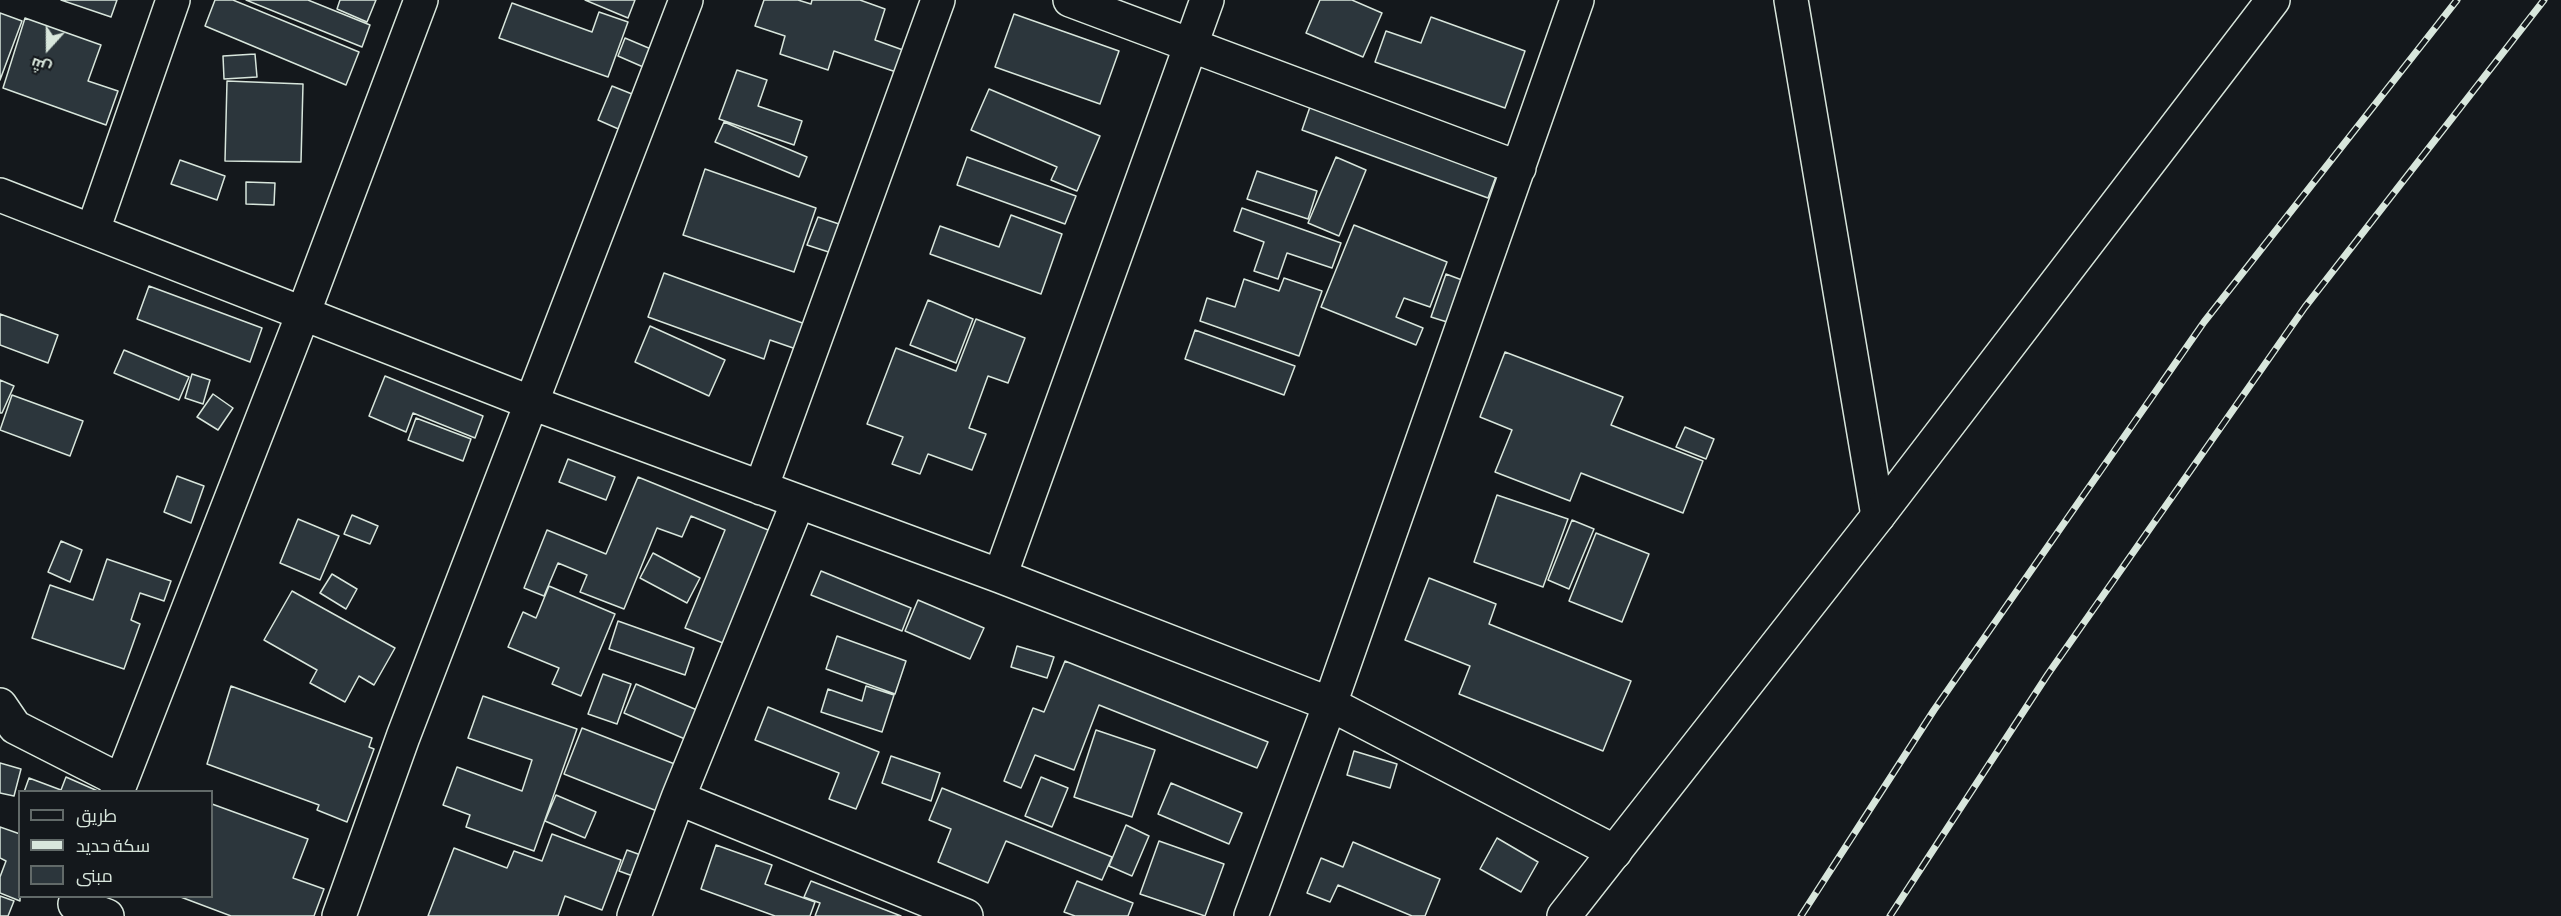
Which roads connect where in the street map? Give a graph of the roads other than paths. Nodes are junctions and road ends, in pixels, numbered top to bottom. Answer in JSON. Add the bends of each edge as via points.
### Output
{"nodes":[{"id":1,"x":173,"y":0,"type":"edge"},
{"id":2,"x":421,"y":0,"type":"edge"},
{"id":3,"x":686,"y":0,"type":"edge"},
{"id":4,"x":938,"y":0,"type":"edge"},
{"id":5,"x":1070,"y":0,"type":"edge"},
{"id":6,"x":1207,"y":0,"type":"edge"},
{"id":7,"x":1577,"y":0,"type":"edge"},
{"id":8,"x":1791,"y":0,"type":"edge"},
{"id":9,"x":2273,"y":0,"type":"edge"},
{"id":10,"x":1190,"y":46,"type":"junction"},
{"id":11,"x":1519,"y":168,"type":"junction"},
{"id":12,"x":0,"y":195,"type":"edge"},
{"id":13,"x":93,"y":230,"type":"junction"},
{"id":14,"x":303,"y":314,"type":"junction"},
{"id":15,"x":532,"y":403,"type":"junction"},
{"id":16,"x":761,"y":488,"type":"junction"},
{"id":17,"x":798,"y":502,"type":"junction"},
{"id":18,"x":1878,"y":516,"type":"junction"},
{"id":19,"x":1000,"y":576,"type":"junction"},
{"id":20,"x":1330,"y":704,"type":"junction"},
{"id":21,"x":0,"y":705,"type":"edge"},
{"id":22,"x":119,"y":786,"type":"edge"},
{"id":23,"x":678,"y":798,"type":"junction"},
{"id":24,"x":1614,"y":852,"type":"junction"},
{"id":25,"x":74,"y":905,"type":"edge"},
{"id":26,"x":107,"y":916,"type":"edge"},
{"id":27,"x":339,"y":916,"type":"edge"},
{"id":28,"x":634,"y":916,"type":"edge"},
{"id":29,"x":966,"y":916,"type":"edge"},
{"id":30,"x":1251,"y":916,"type":"edge"},
{"id":31,"x":1564,"y":916,"type":"edge"}],
"edges":[{"from":1,"to":13,"type":"street"},
{"from":2,"to":14,"type":"street"},
{"from":3,"to":15,"type":"street"},
{"from":4,"to":16,"type":"street"},
{"from":5,"to":10,"type":"street"},
{"from":6,"to":10,"type":"street"},
{"from":7,"to":11,"type":"street"},
{"from":8,"to":18,"type":"street"},
{"from":9,"to":18,"type":"street"},
{"from":10,"to":11,"type":"street"},
{"from":10,"to":19,"type":"street"},
{"from":11,"to":20,"type":"street"},
{"from":12,"to":13,"type":"street"},
{"from":13,"to":14,"type":"street"},
{"from":14,"to":15,"type":"street"},
{"from":14,"to":22,"type":"street"},
{"from":15,"to":16,"type":"street"},
{"from":15,"to":27,"type":"street"},
{"from":16,"to":17,"type":"street"},
{"from":17,"to":19,"type":"street"},
{"from":17,"to":23,"type":"street"},
{"from":18,"to":24,"type":"street"},
{"from":19,"to":20,"type":"street"},
{"from":20,"to":24,"type":"street"},
{"from":20,"to":30,"type":"street"},
{"from":21,"to":22,"type":"street","via":[[15,727]]},
{"from":23,"to":28,"type":"street"},
{"from":23,"to":29,"type":"street"},
{"from":24,"to":31,"type":"street"},
{"from":25,"to":26,"type":"street"}]}
